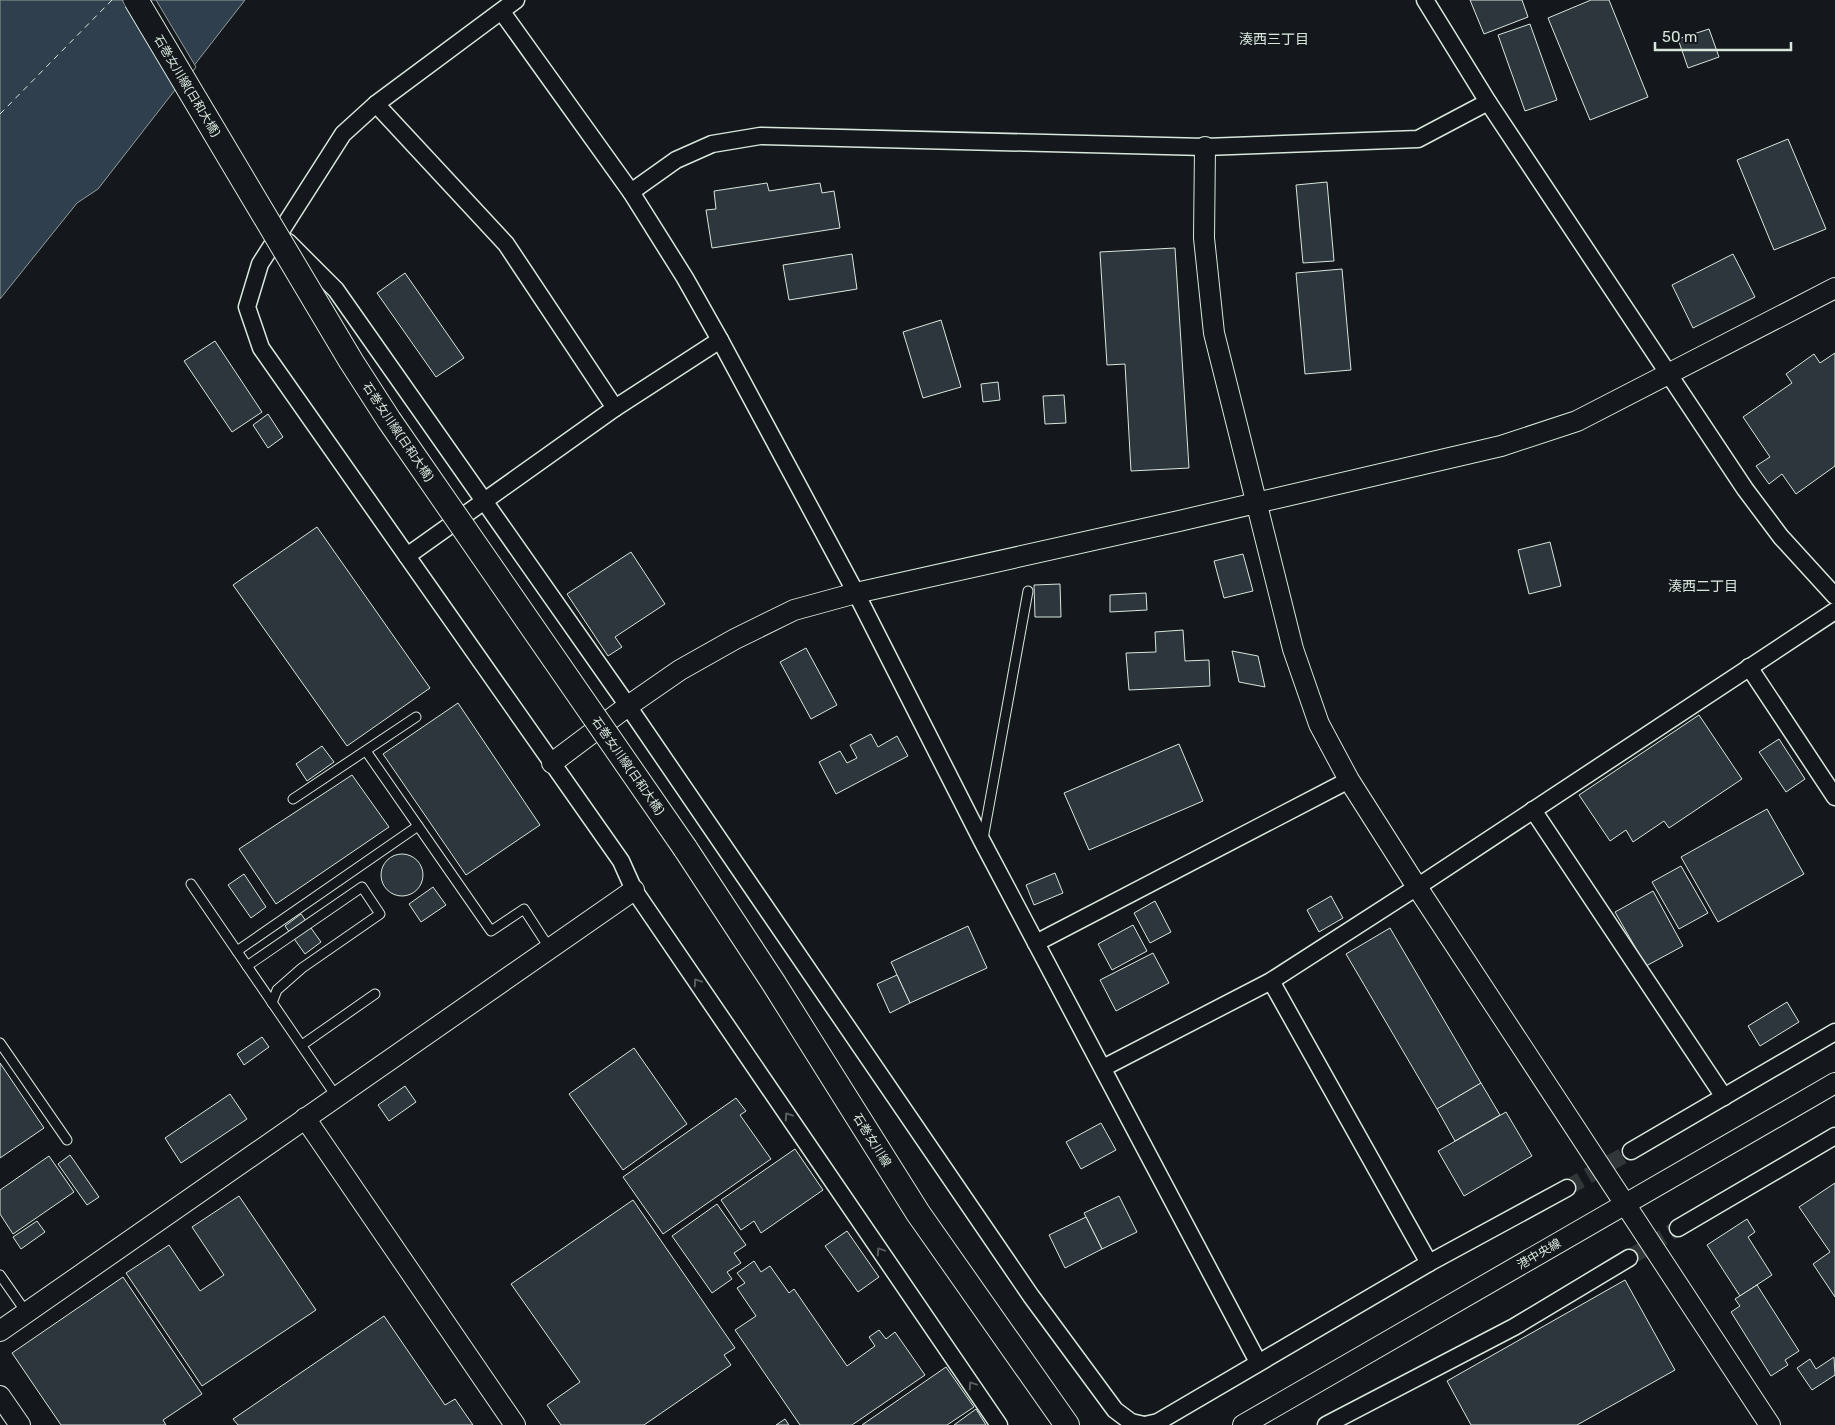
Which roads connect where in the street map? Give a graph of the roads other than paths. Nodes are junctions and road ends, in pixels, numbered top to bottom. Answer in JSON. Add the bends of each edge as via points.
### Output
{"nodes":[{"id":1,"x":136,"y":0,"type":"edge"},
{"id":2,"x":516,"y":0,"type":"edge"},
{"id":3,"x":1425,"y":0,"type":"edge"},
{"id":4,"x":502,"y":12,"type":"junction"},
{"id":5,"x":1488,"y":102,"type":"junction"},
{"id":6,"x":376,"y":104,"type":"junction"},
{"id":7,"x":1205,"y":146,"type":"junction"},
{"id":8,"x":630,"y":192,"type":"junction"},
{"id":9,"x":280,"y":233,"type":"junction"},
{"id":10,"x":1835,"y":288,"type":"edge"},
{"id":11,"x":720,"y":340,"type":"junction"},
{"id":12,"x":1668,"y":375,"type":"junction"},
{"id":13,"x":615,"y":408,"type":"junction"},
{"id":14,"x":484,"y":502,"type":"junction"},
{"id":15,"x":1256,"y":502,"type":"junction"},
{"id":16,"x":407,"y":556,"type":"junction"},
{"id":17,"x":1028,"y":591,"type":"dead end"},
{"id":18,"x":856,"y":593,"type":"junction"},
{"id":19,"x":1835,"y":596,"type":"edge"},
{"id":20,"x":1835,"y":611,"type":"edge"},
{"id":21,"x":1749,"y":668,"type":"junction"},
{"id":22,"x":628,"y":706,"type":"junction"},
{"id":23,"x":416,"y":717,"type":"dead end"},
{"id":24,"x":366,"y":751,"type":"junction"},
{"id":25,"x":552,"y":764,"type":"junction"},
{"id":26,"x":1349,"y":780,"type":"junction"},
{"id":27,"x":1835,"y":798,"type":"edge"},
{"id":28,"x":293,"y":799,"type":"dead end"},
{"id":29,"x":1532,"y":810,"type":"junction"},
{"id":30,"x":418,"y":826,"type":"junction"},
{"id":31,"x":982,"y":841,"type":"junction"},
{"id":32,"x":685,"y":848,"type":"joint"},
{"id":33,"x":191,"y":884,"type":"dead end"},
{"id":34,"x":1417,"y":887,"type":"junction"},
{"id":35,"x":634,"y":890,"type":"junction"},
{"id":36,"x":1036,"y":943,"type":"junction"},
{"id":37,"x":550,"y":949,"type":"junction"},
{"id":38,"x":237,"y":951,"type":"junction"},
{"id":39,"x":247,"y":966,"type":"junction"},
{"id":40,"x":1271,"y":981,"type":"junction"},
{"id":41,"x":375,"y":994,"type":"dead end"},
{"id":42,"x":272,"y":1003,"type":"junction"},
{"id":43,"x":1835,"y":1032,"type":"edge"},
{"id":44,"x":0,"y":1043,"type":"edge"},
{"id":45,"x":302,"y":1045,"type":"junction"},
{"id":46,"x":1103,"y":1068,"type":"junction"},
{"id":47,"x":1835,"y":1083,"type":"edge"},
{"id":48,"x":336,"y":1096,"type":"junction"},
{"id":49,"x":1724,"y":1097,"type":"junction"},
{"id":50,"x":305,"y":1118,"type":"junction"},
{"id":51,"x":1835,"y":1136,"type":"edge"},
{"id":52,"x":68,"y":1140,"type":"dead end"},
{"id":53,"x":1630,"y":1151,"type":"tunnel mouth"},
{"id":54,"x":1567,"y":1188,"type":"tunnel mouth"},
{"id":55,"x":1624,"y":1205,"type":"junction"},
{"id":56,"x":1678,"y":1228,"type":"tunnel mouth"},
{"id":57,"x":1629,"y":1258,"type":"tunnel mouth"},
{"id":58,"x":1429,"y":1263,"type":"junction"},
{"id":59,"x":0,"y":1275,"type":"edge"},
{"id":60,"x":27,"y":1313,"type":"junction"},
{"id":61,"x":0,"y":1331,"type":"edge"},
{"id":62,"x":1258,"y":1362,"type":"junction"},
{"id":63,"x":0,"y":1396,"type":"edge"},
{"id":64,"x":20,"y":1425,"type":"edge"},
{"id":65,"x":515,"y":1425,"type":"edge"},
{"id":66,"x":999,"y":1425,"type":"edge"},
{"id":67,"x":1067,"y":1425,"type":"edge"},
{"id":68,"x":1145,"y":1425,"type":"edge"},
{"id":69,"x":1243,"y":1425,"type":"edge"},
{"id":70,"x":1326,"y":1425,"type":"edge"},
{"id":71,"x":1770,"y":1425,"type":"edge"}],
"edges":[{"from":1,"to":32,"type":"main road","name":"石巻女川線(日和大橋)","bridge":true,"via":[[378,403]]},
{"from":2,"to":4,"type":"street"},
{"from":3,"to":5,"type":"street"},
{"from":4,"to":6,"type":"street"},
{"from":4,"to":8,"type":"street"},
{"from":5,"to":7,"type":"street","via":[[1418,139]]},
{"from":5,"to":12,"type":"street"},
{"from":6,"to":9,"type":"street","via":[[344,134]]},
{"from":6,"to":13,"type":"street","via":[[506,244]]},
{"from":7,"to":8,"type":"street","via":[[760,136],[712,144],[676,160]]},
{"from":7,"to":15,"type":"street","via":[[1204,238],[1214,333]]},
{"from":8,"to":11,"type":"street"},
{"from":9,"to":14,"type":"street","via":[[336,290]]},
{"from":9,"to":16,"type":"street","via":[[260,264],[247,307],[261,348]]},
{"from":10,"to":12,"type":"street"},
{"from":11,"to":13,"type":"street"},
{"from":11,"to":18,"type":"street"},
{"from":12,"to":15,"type":"street","via":[[1577,421],[1501,446]]},
{"from":12,"to":19,"type":"street","via":[[1781,537]]},
{"from":13,"to":14,"type":"street"},
{"from":14,"to":16,"type":"street"},
{"from":14,"to":22,"type":"street"},
{"from":15,"to":18,"type":"street"},
{"from":15,"to":26,"type":"street","via":[[1293,649],[1319,724]]},
{"from":16,"to":25,"type":"street"},
{"from":17,"to":31,"type":"lane"},
{"from":18,"to":22,"type":"street","via":[[794,610],[735,639],[680,670]]},
{"from":18,"to":31,"type":"street"},
{"from":20,"to":21,"type":"street"},
{"from":21,"to":27,"type":"street"},
{"from":21,"to":29,"type":"street"},
{"from":22,"to":25,"type":"street"},
{"from":22,"to":68,"type":"street","via":[[1037,1303],[1115,1410],[1131,1422]]},
{"from":23,"to":24,"type":"lane"},
{"from":24,"to":28,"type":"lane"},
{"from":24,"to":30,"type":"lane"},
{"from":25,"to":35,"type":"street","via":[[621,861]]},
{"from":26,"to":34,"type":"street"},
{"from":26,"to":36,"type":"street"},
{"from":29,"to":34,"type":"street"},
{"from":29,"to":49,"type":"street"},
{"from":30,"to":37,"type":"lane","via":[[491,931],[524,910]]},
{"from":30,"to":38,"type":"lane"},
{"from":31,"to":36,"type":"street"},
{"from":32,"to":67,"type":"main road","name":"石巻女川線","via":[[918,1214]]},
{"from":33,"to":38,"type":"lane"},
{"from":34,"to":40,"type":"street"},
{"from":34,"to":55,"type":"street"},
{"from":35,"to":37,"type":"street"},
{"from":66,"to":35,"type":"street","one_way":true},
{"from":36,"to":46,"type":"street"},
{"from":37,"to":48,"type":"street"},
{"from":38,"to":39,"type":"lane"},
{"from":39,"to":42,"type":"lane"},
{"from":39,"to":42,"type":"lane","via":[[362,887],[380,914],[286,980]]},
{"from":40,"to":46,"type":"street"},
{"from":40,"to":58,"type":"street"},
{"from":41,"to":45,"type":"lane"},
{"from":42,"to":45,"type":"lane"},
{"from":43,"to":49,"type":"street"},
{"from":44,"to":52,"type":"lane"},
{"from":45,"to":48,"type":"lane"},
{"from":46,"to":62,"type":"street"},
{"from":47,"to":55,"type":"street","name":"港中央線"},
{"from":48,"to":50,"type":"street"},
{"from":49,"to":53,"type":"street"},
{"from":50,"to":60,"type":"street"},
{"from":50,"to":65,"type":"street"},
{"from":51,"to":56,"type":"street"},
{"from":54,"to":58,"type":"street"},
{"from":55,"to":69,"type":"street","name":"港中央線"},
{"from":55,"to":71,"type":"street"},
{"from":57,"to":70,"type":"street","via":[[1514,1327]]},
{"from":58,"to":62,"type":"street"},
{"from":59,"to":60,"type":"lane"},
{"from":60,"to":61,"type":"street"},
{"from":62,"to":68,"type":"street","via":[[1158,1422]]},
{"from":63,"to":64,"type":"street"}]}
